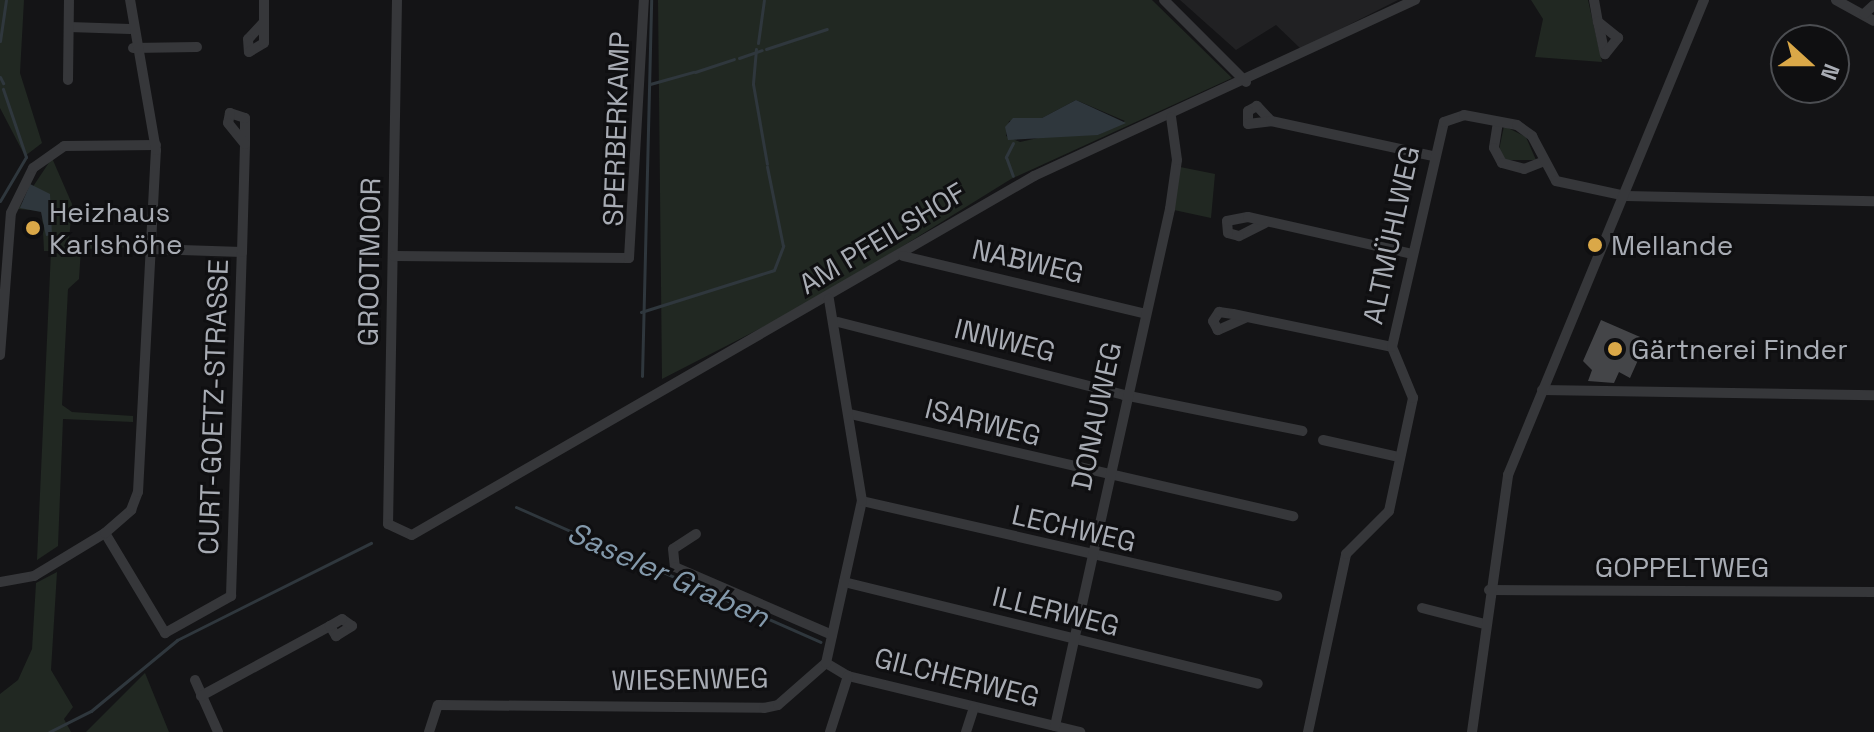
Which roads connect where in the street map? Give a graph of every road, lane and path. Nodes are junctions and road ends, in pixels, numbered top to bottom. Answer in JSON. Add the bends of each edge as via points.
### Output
{"nodes":[{"id":1,"x":69,"y":0,"type":"edge"},
{"id":2,"x":130,"y":0,"type":"edge"},
{"id":3,"x":264,"y":0,"type":"edge"},
{"id":4,"x":397,"y":0,"type":"edge"},
{"id":5,"x":644,"y":0,"type":"edge"},
{"id":6,"x":1164,"y":0,"type":"edge"},
{"id":7,"x":1415,"y":0,"type":"edge"},
{"id":8,"x":1594,"y":0,"type":"edge"},
{"id":9,"x":1704,"y":0,"type":"edge"},
{"id":10,"x":1836,"y":0,"type":"edge"},
{"id":11,"x":1874,"y":5,"type":"edge"},
{"id":12,"x":1864,"y":14,"type":"junction"},
{"id":13,"x":1874,"y":21,"type":"edge"},
{"id":14,"x":264,"y":22,"type":"dead end"},
{"id":15,"x":1598,"y":22,"type":"dead end"},
{"id":16,"x":69,"y":27,"type":"junction"},
{"id":17,"x":130,"y":29,"type":"junction"},
{"id":18,"x":197,"y":47,"type":"dead end"},
{"id":19,"x":133,"y":48,"type":"junction"},
{"id":20,"x":68,"y":80,"type":"dead end"},
{"id":21,"x":1246,"y":82,"type":"junction"},
{"id":22,"x":1171,"y":117,"type":"junction"},
{"id":23,"x":1271,"y":121,"type":"dead end"},
{"id":24,"x":1498,"y":122,"type":"junction"},
{"id":25,"x":245,"y":144,"type":"dead end"},
{"id":26,"x":156,"y":145,"type":"junction"},
{"id":27,"x":1433,"y":156,"type":"junction"},
{"id":28,"x":1542,"y":162,"type":"junction"},
{"id":29,"x":1626,"y":196,"type":"junction"},
{"id":30,"x":1874,"y":201,"type":"edge"},
{"id":31,"x":1265,"y":223,"type":"dead end"},
{"id":32,"x":151,"y":249,"type":"junction"},
{"id":33,"x":242,"y":252,"type":"junction"},
{"id":34,"x":1412,"y":254,"type":"junction"},
{"id":35,"x":394,"y":256,"type":"junction"},
{"id":36,"x":903,"y":256,"type":"junction"},
{"id":37,"x":829,"y":299,"type":"junction"},
{"id":38,"x":1142,"y":313,"type":"junction"},
{"id":39,"x":1245,"y":318,"type":"dead end"},
{"id":40,"x":838,"y":322,"type":"junction"},
{"id":41,"x":1392,"y":347,"type":"junction"},
{"id":42,"x":0,"y":355,"type":"edge"},
{"id":43,"x":1542,"y":390,"type":"junction"},
{"id":44,"x":1124,"y":395,"type":"junction"},
{"id":45,"x":1874,"y":395,"type":"edge"},
{"id":46,"x":850,"y":414,"type":"junction"},
{"id":47,"x":1302,"y":431,"type":"dead end"},
{"id":48,"x":1323,"y":440,"type":"dead end"},
{"id":49,"x":1399,"y":457,"type":"junction"},
{"id":50,"x":1107,"y":477,"type":"junction"},
{"id":51,"x":862,"y":501,"type":"junction"},
{"id":52,"x":1293,"y":516,"type":"dead end"},
{"id":53,"x":388,"y":524,"type":"joint"},
{"id":54,"x":105,"y":533,"type":"junction"},
{"id":55,"x":696,"y":534,"type":"dead end"},
{"id":56,"x":1090,"y":558,"type":"junction"},
{"id":57,"x":0,"y":582,"type":"edge"},
{"id":58,"x":844,"y":582,"type":"junction"},
{"id":59,"x":1489,"y":590,"type":"junction"},
{"id":60,"x":1874,"y":592,"type":"edge"},
{"id":61,"x":1277,"y":596,"type":"dead end"},
{"id":62,"x":1422,"y":608,"type":"dead end"},
{"id":63,"x":1485,"y":624,"type":"junction"},
{"id":64,"x":330,"y":626,"type":"dead end"},
{"id":65,"x":832,"y":635,"type":"junction"},
{"id":66,"x":1073,"y":640,"type":"junction"},
{"id":67,"x":826,"y":663,"type":"junction"},
{"id":68,"x":848,"y":676,"type":"junction"},
{"id":69,"x":195,"y":680,"type":"dead end"},
{"id":70,"x":1258,"y":684,"type":"dead end"},
{"id":71,"x":201,"y":696,"type":"junction"},
{"id":72,"x":974,"y":707,"type":"junction"},
{"id":73,"x":1055,"y":726,"type":"junction"},
{"id":74,"x":218,"y":732,"type":"edge"},
{"id":75,"x":429,"y":732,"type":"edge"},
{"id":76,"x":830,"y":732,"type":"edge"},
{"id":77,"x":966,"y":732,"type":"edge"},
{"id":78,"x":1080,"y":732,"type":"edge"},
{"id":79,"x":1308,"y":732,"type":"edge"},
{"id":80,"x":1472,"y":732,"type":"edge"}],
"edges":[{"from":1,"to":16,"type":"street"},
{"from":2,"to":17,"type":"street"},
{"from":3,"to":14,"type":"street"},
{"from":4,"to":35,"type":"street","name":"GROOTMOOR"},
{"from":5,"to":35,"type":"street","name":"SPERBERKAMP","via":[[629,258]]},
{"from":6,"to":21,"type":"street"},
{"from":7,"to":21,"type":"street","name":"AM PFEILSHOF"},
{"from":8,"to":15,"type":"street"},
{"from":9,"to":29,"type":"street"},
{"from":10,"to":12,"type":"street"},
{"from":11,"to":12,"type":"street"},
{"from":12,"to":13,"type":"street"},
{"from":16,"to":17,"type":"street"},
{"from":16,"to":20,"type":"street"},
{"from":17,"to":19,"type":"street"},
{"from":18,"to":19,"type":"street"},
{"from":19,"to":26,"type":"street"},
{"from":21,"to":22,"type":"street","name":"AM PFEILSHOF"},
{"from":22,"to":36,"type":"street","name":"AM PFEILSHOF","via":[[1034,176]]},
{"from":22,"to":38,"type":"street","name":"DONAUWEG","via":[[1177,160],[1170,209]]},
{"from":23,"to":27,"type":"street"},
{"from":24,"to":27,"type":"street","name":"ALTMÜHLWEG","via":[[1454,116],[1437,131]]},
{"from":24,"to":28,"type":"street","name":"ALTMÜHLWEG","via":[[1532,136]]},
{"from":24,"to":28,"type":"street","via":[[1494,148],[1502,163],[1524,169]]},
{"from":25,"to":33,"type":"street","name":"CURT-GOETZ-STRASSE"},
{"from":26,"to":32,"type":"street"},
{"from":26,"to":42,"type":"street","via":[[64,146],[33,168],[11,213]]},
{"from":27,"to":34,"type":"street","name":"ALTMÜHLWEG"},
{"from":28,"to":29,"type":"street","name":"ALTMÜHLWEG","via":[[1556,181]]},
{"from":29,"to":30,"type":"street"},
{"from":29,"to":43,"type":"street"},
{"from":31,"to":34,"type":"street"},
{"from":32,"to":33,"type":"street"},
{"from":32,"to":54,"type":"street","via":[[138,492],[131,510]]},
{"from":33,"to":54,"type":"street","name":"CURT-GOETZ-STRASSE","via":[[231,596],[165,633]]},
{"from":34,"to":41,"type":"street","name":"ALTMÜHLWEG"},
{"from":35,"to":53,"type":"street","name":"GROOTMOOR"},
{"from":36,"to":37,"type":"street","name":"AM PFEILSHOF"},
{"from":36,"to":38,"type":"street","name":"NABWEG"},
{"from":37,"to":40,"type":"street"},
{"from":37,"to":53,"type":"street","name":"AM PFEILSHOF","via":[[412,535]]},
{"from":38,"to":44,"type":"street","name":"DONAUWEG"},
{"from":39,"to":41,"type":"street"},
{"from":40,"to":44,"type":"street","name":"INNWEG"},
{"from":40,"to":46,"type":"street"},
{"from":41,"to":49,"type":"street","name":"ALTMÜHLWEG","via":[[1412,382]]},
{"from":43,"to":45,"type":"street"},
{"from":43,"to":59,"type":"street","via":[[1498,511]]},
{"from":44,"to":47,"type":"street","name":"INNWEG"},
{"from":44,"to":50,"type":"street","name":"DONAUWEG"},
{"from":46,"to":50,"type":"street","name":"ISARWEG"},
{"from":46,"to":51,"type":"street"},
{"from":48,"to":49,"type":"street"},
{"from":49,"to":79,"type":"street","name":"ALTMÜHLWEG","via":[[1389,511],[1346,554]]},
{"from":50,"to":52,"type":"street","name":"ISARWEG"},
{"from":50,"to":56,"type":"street","name":"DONAUWEG"},
{"from":51,"to":56,"type":"street","name":"LECHWEG"},
{"from":51,"to":58,"type":"street"},
{"from":54,"to":57,"type":"street","via":[[34,576]]},
{"from":55,"to":65,"type":"street","via":[[673,549],[675,567]]},
{"from":56,"to":61,"type":"street","name":"LECHWEG"},
{"from":56,"to":66,"type":"street","name":"DONAUWEG"},
{"from":58,"to":65,"type":"street"},
{"from":58,"to":66,"type":"street","name":"ILLERWEG"},
{"from":59,"to":60,"type":"street","name":"GOPPELTWEG"},
{"from":59,"to":63,"type":"street"},
{"from":62,"to":63,"type":"street"},
{"from":63,"to":80,"type":"street"},
{"from":64,"to":71,"type":"street"},
{"from":65,"to":67,"type":"street"},
{"from":66,"to":70,"type":"street","name":"ILLERWEG"},
{"from":66,"to":73,"type":"street","name":"DONAUWEG"},
{"from":67,"to":68,"type":"street","name":"GILCHERWEG"},
{"from":67,"to":75,"type":"street","name":"WIESENWEG","via":[[778,705],[764,708],[438,705]]},
{"from":68,"to":72,"type":"street","name":"GILCHERWEG"},
{"from":68,"to":76,"type":"street"},
{"from":69,"to":71,"type":"street"},
{"from":71,"to":74,"type":"street"},
{"from":72,"to":73,"type":"street","name":"GILCHERWEG"},
{"from":72,"to":77,"type":"street"},
{"from":73,"to":78,"type":"street","name":"GILCHERWEG"}]}
